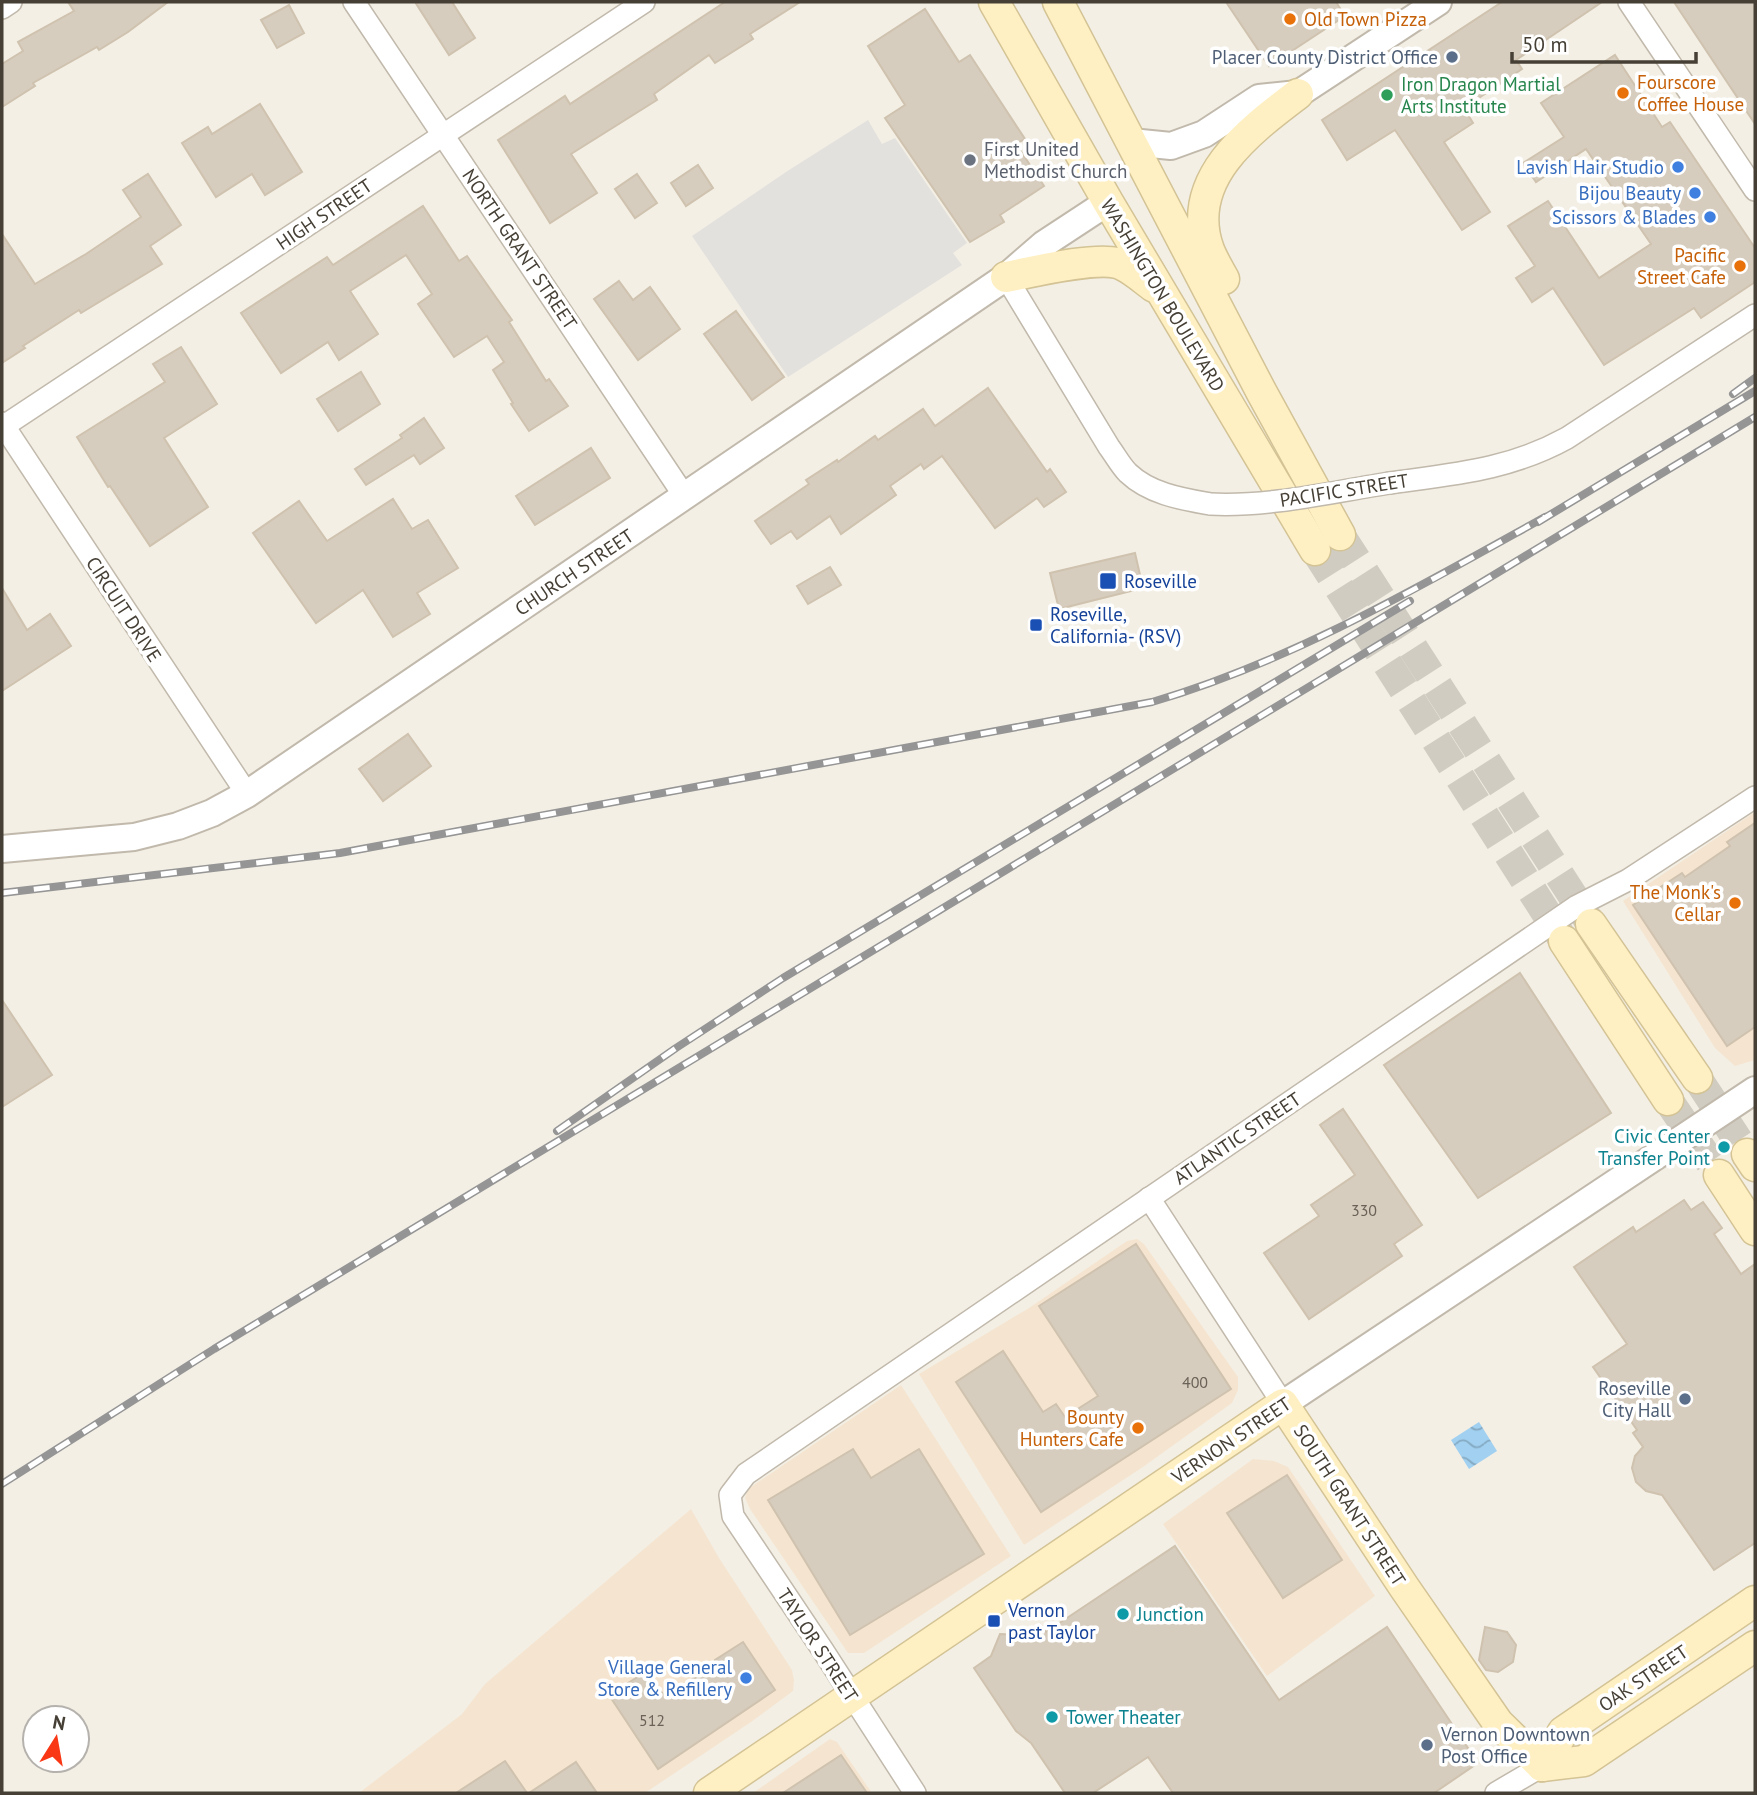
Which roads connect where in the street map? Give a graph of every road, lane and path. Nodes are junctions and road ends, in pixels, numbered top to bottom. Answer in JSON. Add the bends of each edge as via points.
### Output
{"nodes":[{"id":1,"x":11,"y":2,"type":"edge"},
{"id":2,"x":354,"y":2,"type":"edge"},
{"id":3,"x":644,"y":2,"type":"edge"},
{"id":4,"x":994,"y":2,"type":"edge"},
{"id":5,"x":1058,"y":2,"type":"edge"},
{"id":6,"x":1438,"y":2,"type":"edge"},
{"id":7,"x":1629,"y":2,"type":"edge"},
{"id":8,"x":2,"y":8,"type":"edge"},
{"id":9,"x":1298,"y":94,"type":"junction"},
{"id":10,"x":443,"y":135,"type":"junction"},
{"id":11,"x":1131,"y":142,"type":"junction"},
{"id":12,"x":1755,"y":190,"type":"edge"},
{"id":13,"x":1108,"y":202,"type":"junction"},
{"id":14,"x":1006,"y":277,"type":"junction"},
{"id":15,"x":1160,"y":291,"type":"junction"},
{"id":16,"x":1755,"y":315,"type":"edge"},
{"id":17,"x":1262,"y":393,"type":"junction"},
{"id":18,"x":3,"y":425,"type":"edge"},
{"id":19,"x":685,"y":497,"type":"junction"},
{"id":20,"x":247,"y":794,"type":"junction"},
{"id":21,"x":1755,"y":797,"type":"edge"},
{"id":22,"x":2,"y":849,"type":"edge"},
{"id":23,"x":1591,"y":923,"type":"tunnel mouth"},
{"id":24,"x":1564,"y":941,"type":"tunnel mouth"},
{"id":25,"x":1697,"y":1078,"type":"tunnel mouth"},
{"id":26,"x":1755,"y":1090,"type":"edge"},
{"id":27,"x":1668,"y":1100,"type":"tunnel mouth"},
{"id":28,"x":1719,"y":1175,"type":"tunnel mouth"},
{"id":29,"x":1149,"y":1198,"type":"junction"},
{"id":30,"x":1755,"y":1230,"type":"edge"},
{"id":31,"x":1283,"y":1404,"type":"junction"},
{"id":32,"x":730,"y":1495,"type":"joint"},
{"id":33,"x":1755,"y":1601,"type":"edge"},
{"id":34,"x":1755,"y":1646,"type":"edge"},
{"id":35,"x":852,"y":1696,"type":"junction"},
{"id":36,"x":1542,"y":1766,"type":"junction"},
{"id":37,"x":709,"y":1793,"type":"edge"},
{"id":38,"x":915,"y":1793,"type":"edge"},
{"id":39,"x":1496,"y":1793,"type":"edge"}],
"edges":[{"from":1,"to":8,"type":"street"},
{"from":2,"to":10,"type":"street","name":"NORTH GRANT STREET"},
{"from":3,"to":10,"type":"street","name":"HIGH STREET"},
{"from":4,"to":13,"type":"main road","name":"WASHINGTON BOULEVARD"},
{"from":5,"to":11,"type":"main road","name":"WASHINGTON BOULEVARD"},
{"from":6,"to":9,"type":"street"},
{"from":7,"to":12,"type":"street"},
{"from":9,"to":11,"type":"street","via":[[1259,98],[1204,134],[1171,146]]},
{"from":9,"to":17,"type":"main road","via":[[1231,152],[1210,186],[1203,213],[1209,250],[1261,351]]},
{"from":10,"to":18,"type":"street","name":"HIGH STREET"},
{"from":10,"to":19,"type":"street","name":"NORTH GRANT STREET"},
{"from":11,"to":17,"type":"main road","name":"WASHINGTON BOULEVARD"},
{"from":13,"to":14,"type":"street","name":"CHURCH STREET","via":[[1044,244]]},
{"from":13,"to":15,"type":"main road","name":"WASHINGTON BOULEVARD"},
{"from":14,"to":15,"type":"main road","via":[[1118,262]]},
{"from":14,"to":16,"type":"street","name":"PACIFIC STREET","bridge":true,"via":[[1128,473],[1173,497],[1210,504],[1264,503],[1488,468],[1541,453]]},
{"from":14,"to":19,"type":"street","name":"CHURCH STREET"},
{"from":15,"to":17,"type":"main road","name":"WASHINGTON BOULEVARD","via":[[1327,542]]},
{"from":18,"to":20,"type":"street","name":"CIRCUIT DRIVE"},
{"from":19,"to":20,"type":"street","name":"CHURCH STREET"},
{"from":20,"to":22,"type":"street","name":"CHURCH STREET","via":[[178,826],[134,837]]},
{"from":21,"to":29,"type":"street","name":"ATLANTIC STREET","via":[[1628,880],[1577,906]]},
{"from":23,"to":25,"type":"main road"},
{"from":24,"to":27,"type":"main road"},
{"from":26,"to":31,"type":"street","name":"VERNON STREET"},
{"from":28,"to":30,"type":"main road"},
{"from":29,"to":31,"type":"street","name":"SOUTH GRANT STREET"},
{"from":29,"to":32,"type":"street","name":"ATLANTIC STREET","via":[[746,1474]]},
{"from":31,"to":35,"type":"main road","name":"VERNON STREET"},
{"from":31,"to":36,"type":"main road","name":"SOUTH GRANT STREET","via":[[1498,1723]]},
{"from":32,"to":35,"type":"street","name":"TAYLOR STREET","via":[[733,1516]]},
{"from":33,"to":36,"type":"main road","name":"OAK STREET","via":[[1563,1732]]},
{"from":34,"to":36,"type":"main road","name":"OAK STREET","via":[[1584,1761]]},
{"from":35,"to":37,"type":"main road","name":"VERNON STREET"},
{"from":35,"to":38,"type":"street","name":"TAYLOR STREET"},
{"from":36,"to":39,"type":"street","name":"OAK STREET"}]}
